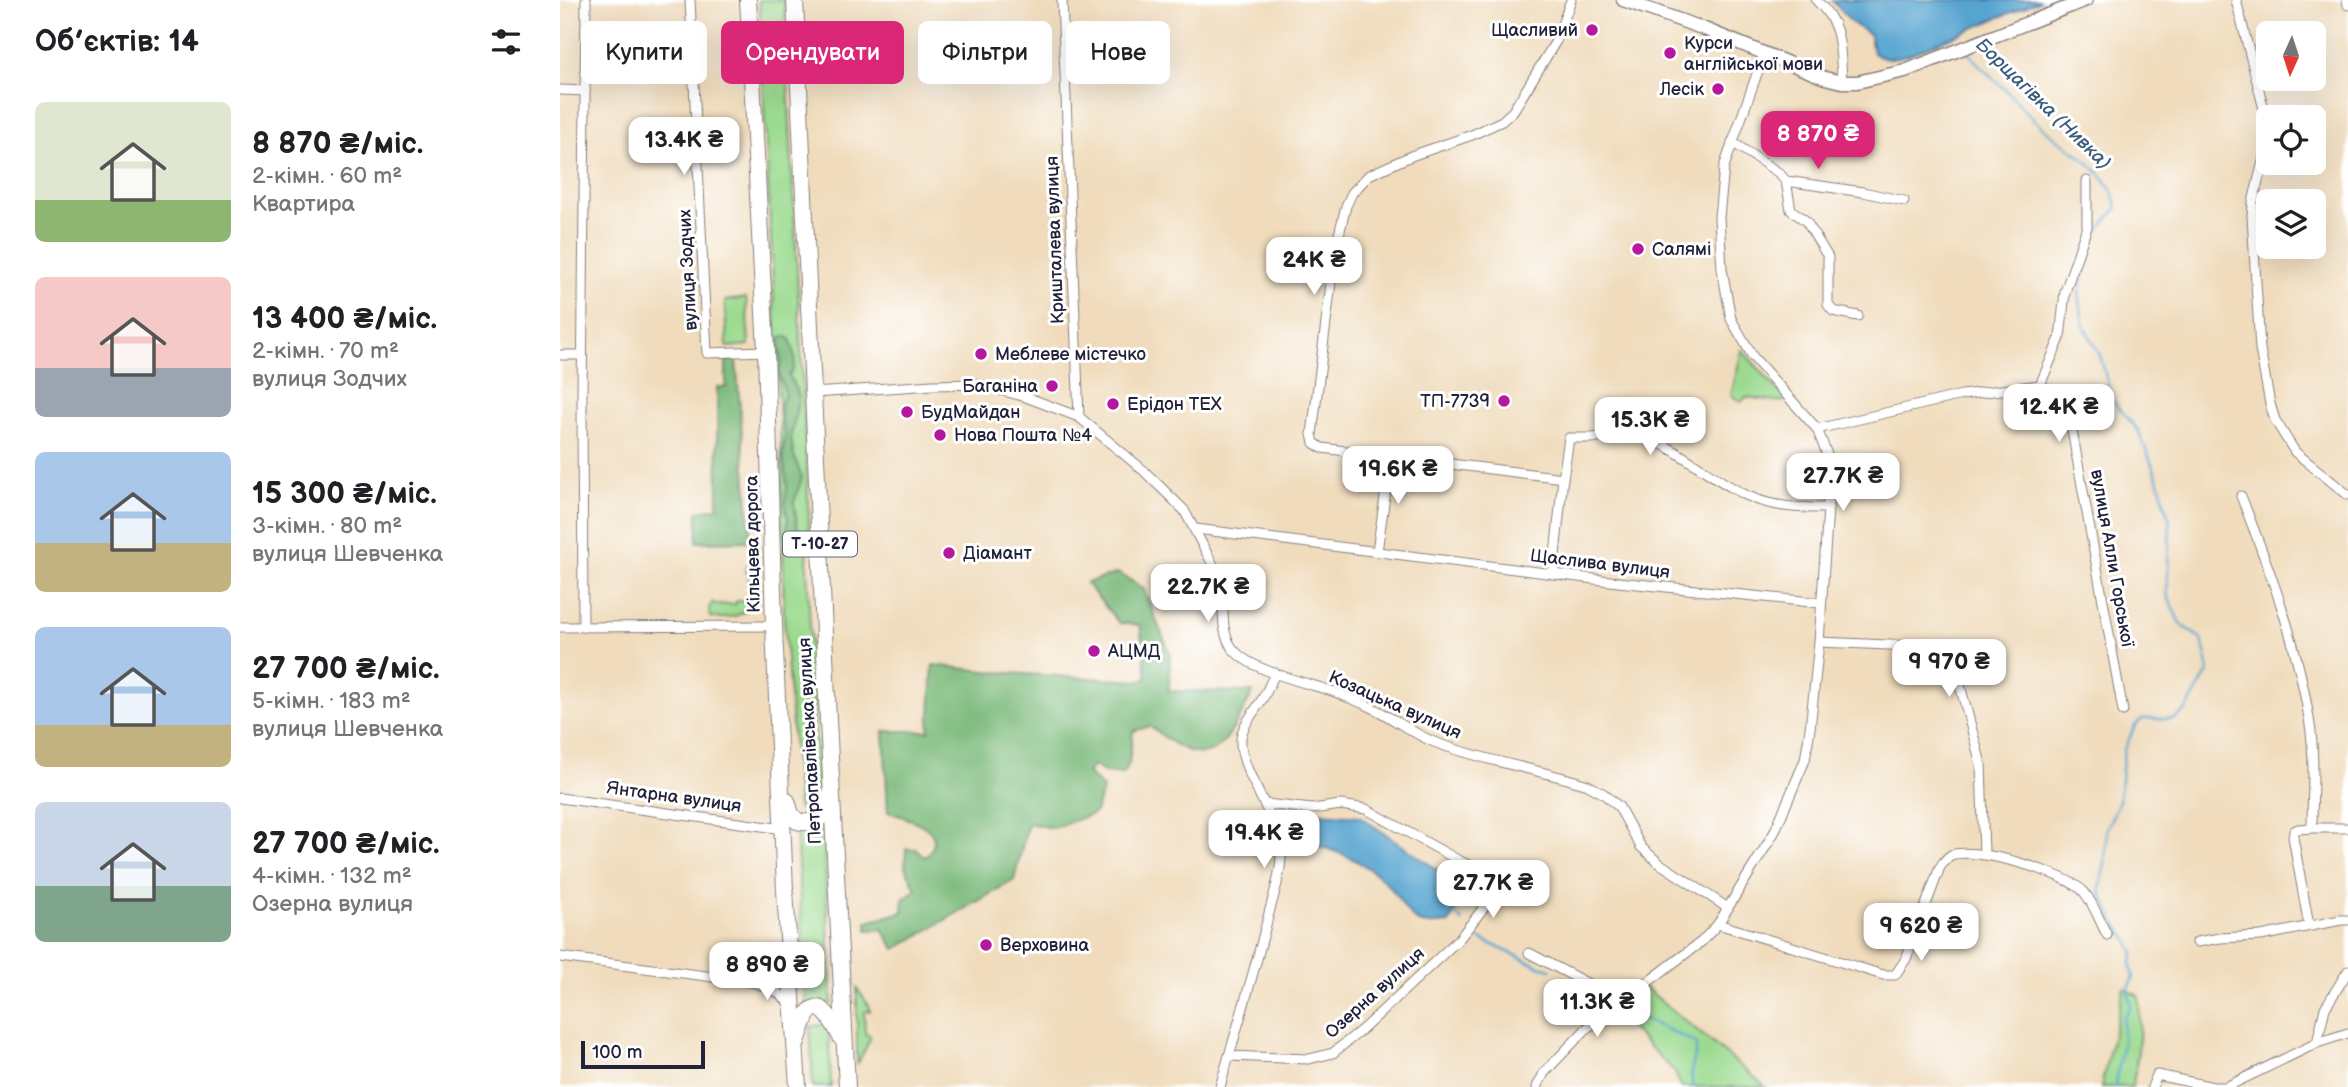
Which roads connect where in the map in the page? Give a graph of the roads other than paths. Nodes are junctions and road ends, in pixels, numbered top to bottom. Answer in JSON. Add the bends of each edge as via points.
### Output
{"nodes":[{"id":1,"x":586,"y":0,"type":"edge"},
{"id":2,"x":690,"y":0,"type":"edge"},
{"id":3,"x":748,"y":0,"type":"edge"},
{"id":4,"x":795,"y":0,"type":"edge"},
{"id":5,"x":1062,"y":0,"type":"edge"},
{"id":6,"x":1571,"y":0,"type":"edge"},
{"id":7,"x":1623,"y":0,"type":"edge"},
{"id":8,"x":1816,"y":0,"type":"edge"},
{"id":9,"x":2086,"y":0,"type":"edge"},
{"id":10,"x":2236,"y":0,"type":"edge"},
{"id":11,"x":1764,"y":54,"type":"junction"},
{"id":12,"x":1842,"y":82,"type":"junction"},
{"id":13,"x":560,"y":90,"type":"edge"},
{"id":14,"x":585,"y":91,"type":"junction"},
{"id":15,"x":1732,"y":142,"type":"junction"},
{"id":16,"x":1786,"y":181,"type":"junction"},
{"id":17,"x":2087,"y":181,"type":"dead end"},
{"id":18,"x":1904,"y":201,"type":"dead end"},
{"id":19,"x":1858,"y":316,"type":"dead end"},
{"id":20,"x":766,"y":351,"type":"junction"},
{"id":21,"x":560,"y":355,"type":"edge"},
{"id":22,"x":582,"y":355,"type":"junction"},
{"id":23,"x":2040,"y":386,"type":"junction"},
{"id":24,"x":813,"y":393,"type":"junction"},
{"id":25,"x":1079,"y":417,"type":"junction"},
{"id":26,"x":1817,"y":429,"type":"junction"},
{"id":27,"x":1391,"y":456,"type":"junction"},
{"id":28,"x":1563,"y":478,"type":"junction"},
{"id":29,"x":2348,"y":495,"type":"edge"},
{"id":30,"x":2241,"y":496,"type":"dead end"},
{"id":31,"x":1828,"y":508,"type":"junction"},
{"id":32,"x":1195,"y":528,"type":"junction"},
{"id":33,"x":1377,"y":551,"type":"junction"},
{"id":34,"x":1553,"y":574,"type":"junction"},
{"id":35,"x":1821,"y":603,"type":"junction"},
{"id":36,"x":774,"y":626,"type":"junction"},
{"id":37,"x":560,"y":627,"type":"edge"},
{"id":38,"x":583,"y":627,"type":"junction"},
{"id":39,"x":1819,"y":642,"type":"junction"},
{"id":40,"x":1275,"y":673,"type":"junction"},
{"id":41,"x":2123,"y":711,"type":"dead end"},
{"id":42,"x":831,"y":781,"type":"junction"},
{"id":43,"x":782,"y":785,"type":"junction"},
{"id":44,"x":560,"y":798,"type":"edge"},
{"id":45,"x":1266,"y":804,"type":"junction"},
{"id":46,"x":2312,"y":828,"type":"junction"},
{"id":47,"x":2348,"y":828,"type":"edge"},
{"id":48,"x":783,"y":829,"type":"junction"},
{"id":49,"x":1984,"y":854,"type":"junction"},
{"id":50,"x":1728,"y":908,"type":"junction"},
{"id":51,"x":2348,"y":920,"type":"edge"},
{"id":52,"x":1717,"y":924,"type":"junction"},
{"id":53,"x":2309,"y":926,"type":"junction"},
{"id":54,"x":2107,"y":935,"type":"dead end"},
{"id":55,"x":2197,"y":942,"type":"dead end"},
{"id":56,"x":788,"y":949,"type":"junction"},
{"id":57,"x":1529,"y":953,"type":"dead end"},
{"id":58,"x":560,"y":957,"type":"edge"},
{"id":59,"x":2348,"y":971,"type":"edge"},
{"id":60,"x":752,"y":982,"type":"junction"},
{"id":61,"x":1621,"y":1001,"type":"junction"},
{"id":62,"x":792,"y":1008,"type":"junction"},
{"id":63,"x":2348,"y":1034,"type":"edge"},
{"id":64,"x":2317,"y":1042,"type":"junction"},
{"id":65,"x":845,"y":1044,"type":"junction"},
{"id":66,"x":795,"y":1049,"type":"junction"},
{"id":67,"x":1229,"y":1056,"type":"junction"},
{"id":68,"x":798,"y":1087,"type":"edge"},
{"id":69,"x":847,"y":1087,"type":"edge"},
{"id":70,"x":1220,"y":1087,"type":"edge"},
{"id":71,"x":1537,"y":1087,"type":"edge"},
{"id":72,"x":2152,"y":1087,"type":"edge"},
{"id":73,"x":2226,"y":1087,"type":"edge"}],
"edges":[{"from":1,"to":14,"type":"street"},
{"from":2,"to":20,"type":"street","name":"вулиця Зодчих","via":[[707,353]]},
{"from":3,"to":20,"type":"highway","name":"Кільцева дорога","number":"Т-10-27"},
{"from":4,"to":24,"type":"highway","name":"Петропавлівська вулиця","number":"Т-10-27"},
{"from":5,"to":25,"type":"street","name":"Кришталева вулиця"},
{"from":6,"to":27,"type":"street","via":[[1556,41],[1513,111],[1472,135],[1369,176],[1346,206],[1335,251],[1312,434],[1314,443],[1322,448]]},
{"from":7,"to":11,"type":"main road"},
{"from":8,"to":12,"type":"street","via":[[1836,26]]},
{"from":9,"to":12,"type":"main road","via":[[1949,55],[1873,80]]},
{"from":10,"to":29,"type":"street","via":[[2267,121],[2252,216],[2260,349],[2270,404],[2295,453]]},
{"from":11,"to":12,"type":"main road"},
{"from":11,"to":15,"type":"street"},
{"from":13,"to":14,"type":"street"},
{"from":14,"to":22,"type":"street"},
{"from":15,"to":16,"type":"street"},
{"from":15,"to":26,"type":"street","via":[[1724,167],[1719,217],[1731,319],[1753,357]]},
{"from":16,"to":18,"type":"street"},
{"from":16,"to":19,"type":"street","via":[[1791,210],[1806,221],[1828,257],[1828,305],[1833,311]]},
{"from":17,"to":23,"type":"street","via":[[2087,227],[2065,292],[2060,338]]},
{"from":20,"to":36,"type":"highway","name":"Кільцева дорога","number":"Т-10-27"},
{"from":21,"to":22,"type":"street"},
{"from":22,"to":38,"type":"street"},
{"from":23,"to":26,"type":"street","via":[[1962,395]]},
{"from":23,"to":41,"type":"street","name":"вулиця Алли Горської","via":[[2067,403]]},
{"from":24,"to":25,"type":"street","via":[[978,384]]},
{"from":24,"to":42,"type":"highway","name":"Петропавлівська вулиця","number":"Т-10-27"},
{"from":25,"to":32,"type":"street","name":"Козацька вулиця","via":[[1172,498]]},
{"from":26,"to":31,"type":"street","via":[[1828,457]]},
{"from":27,"to":28,"type":"street"},
{"from":27,"to":33,"type":"street"},
{"from":28,"to":31,"type":"street","via":[[1569,438],[1625,432],[1668,449],[1747,496],[1791,508]]},
{"from":28,"to":34,"type":"street"},
{"from":30,"to":46,"type":"street","via":[[2275,582],[2305,693],[2313,759]]},
{"from":31,"to":35,"type":"street"},
{"from":32,"to":33,"type":"street","name":"Щаслива вулиця"},
{"from":32,"to":40,"type":"street","name":"Козацька вулиця","via":[[1223,587],[1227,640],[1249,662]]},
{"from":33,"to":34,"type":"street","name":"Щаслива вулиця"},
{"from":34,"to":35,"type":"street","name":"Щаслива вулиця"},
{"from":35,"to":39,"type":"street"},
{"from":36,"to":38,"type":"street"},
{"from":36,"to":43,"type":"highway","name":"Кільцева дорога","number":"Т-10-27"},
{"from":37,"to":38,"type":"street"},
{"from":39,"to":49,"type":"street","via":[[1936,647],[1949,653],[1981,764]]},
{"from":39,"to":50,"type":"street","via":[[1805,760],[1774,833]]},
{"from":40,"to":45,"type":"street","via":[[1242,733],[1241,745]]},
{"from":40,"to":50,"type":"street","name":"Козацька вулиця","via":[[1370,707],[1400,726],[1470,755],[1588,785],[1619,807],[1641,847],[1659,863]]},
{"from":42,"to":43,"type":"highway","via":[[827,811],[813,823],[797,821],[791,814]]},
{"from":42,"to":65,"type":"highway","name":"Петропавлівська вулиця","number":"Т-10-27"},
{"from":43,"to":48,"type":"highway","name":"Кільцева дорога","number":"Т-10-27"},
{"from":44,"to":48,"type":"street","name":"Янтарна вулиця"},
{"from":45,"to":67,"type":"street","via":[[1281,853],[1279,870]]},
{"from":45,"to":67,"type":"street","name":"Озерна вулиця","via":[[1366,809],[1504,882],[1459,939],[1333,1053],[1309,1059]]},
{"from":46,"to":47,"type":"street"},
{"from":46,"to":53,"type":"street","via":[[2298,829],[2292,837]]},
{"from":48,"to":56,"type":"highway","name":"Кільцева дорога","number":"Т-10-27"},
{"from":49,"to":52,"type":"street","via":[[1945,859],[1906,959],[1895,975]]},
{"from":49,"to":54,"type":"street","via":[[2032,866],[2074,885],[2083,891]]},
{"from":50,"to":52,"type":"street"},
{"from":51,"to":53,"type":"street"},
{"from":52,"to":61,"type":"street","via":[[1701,942]]},
{"from":53,"to":55,"type":"street"},
{"from":56,"to":60,"type":"street"},
{"from":56,"to":62,"type":"highway","name":"Кільцева дорога","number":"Т-10-27"},
{"from":57,"to":61,"type":"street"},
{"from":58,"to":60,"type":"street"},
{"from":59,"to":64,"type":"street","via":[[2325,1008]]},
{"from":60,"to":62,"type":"street","via":[[774,989]]},
{"from":61,"to":71,"type":"street","via":[[1560,1054]]},
{"from":62,"to":66,"type":"highway","name":"Кільцева дорога","number":"Т-10-27"},
{"from":63,"to":64,"type":"street"},
{"from":64,"to":73,"type":"street"},
{"from":65,"to":66,"type":"highway","via":[[829,1015],[818,1009],[807,1014]]},
{"from":65,"to":69,"type":"highway","name":"Петропавлівська вулиця","number":"Т-10-27"},
{"from":66,"to":68,"type":"highway","name":"Кільцева дорога","number":"Т-10-27"},
{"from":67,"to":70,"type":"street"},
{"from":72,"to":73,"type":"street","via":[[2157,1075]]}]}
